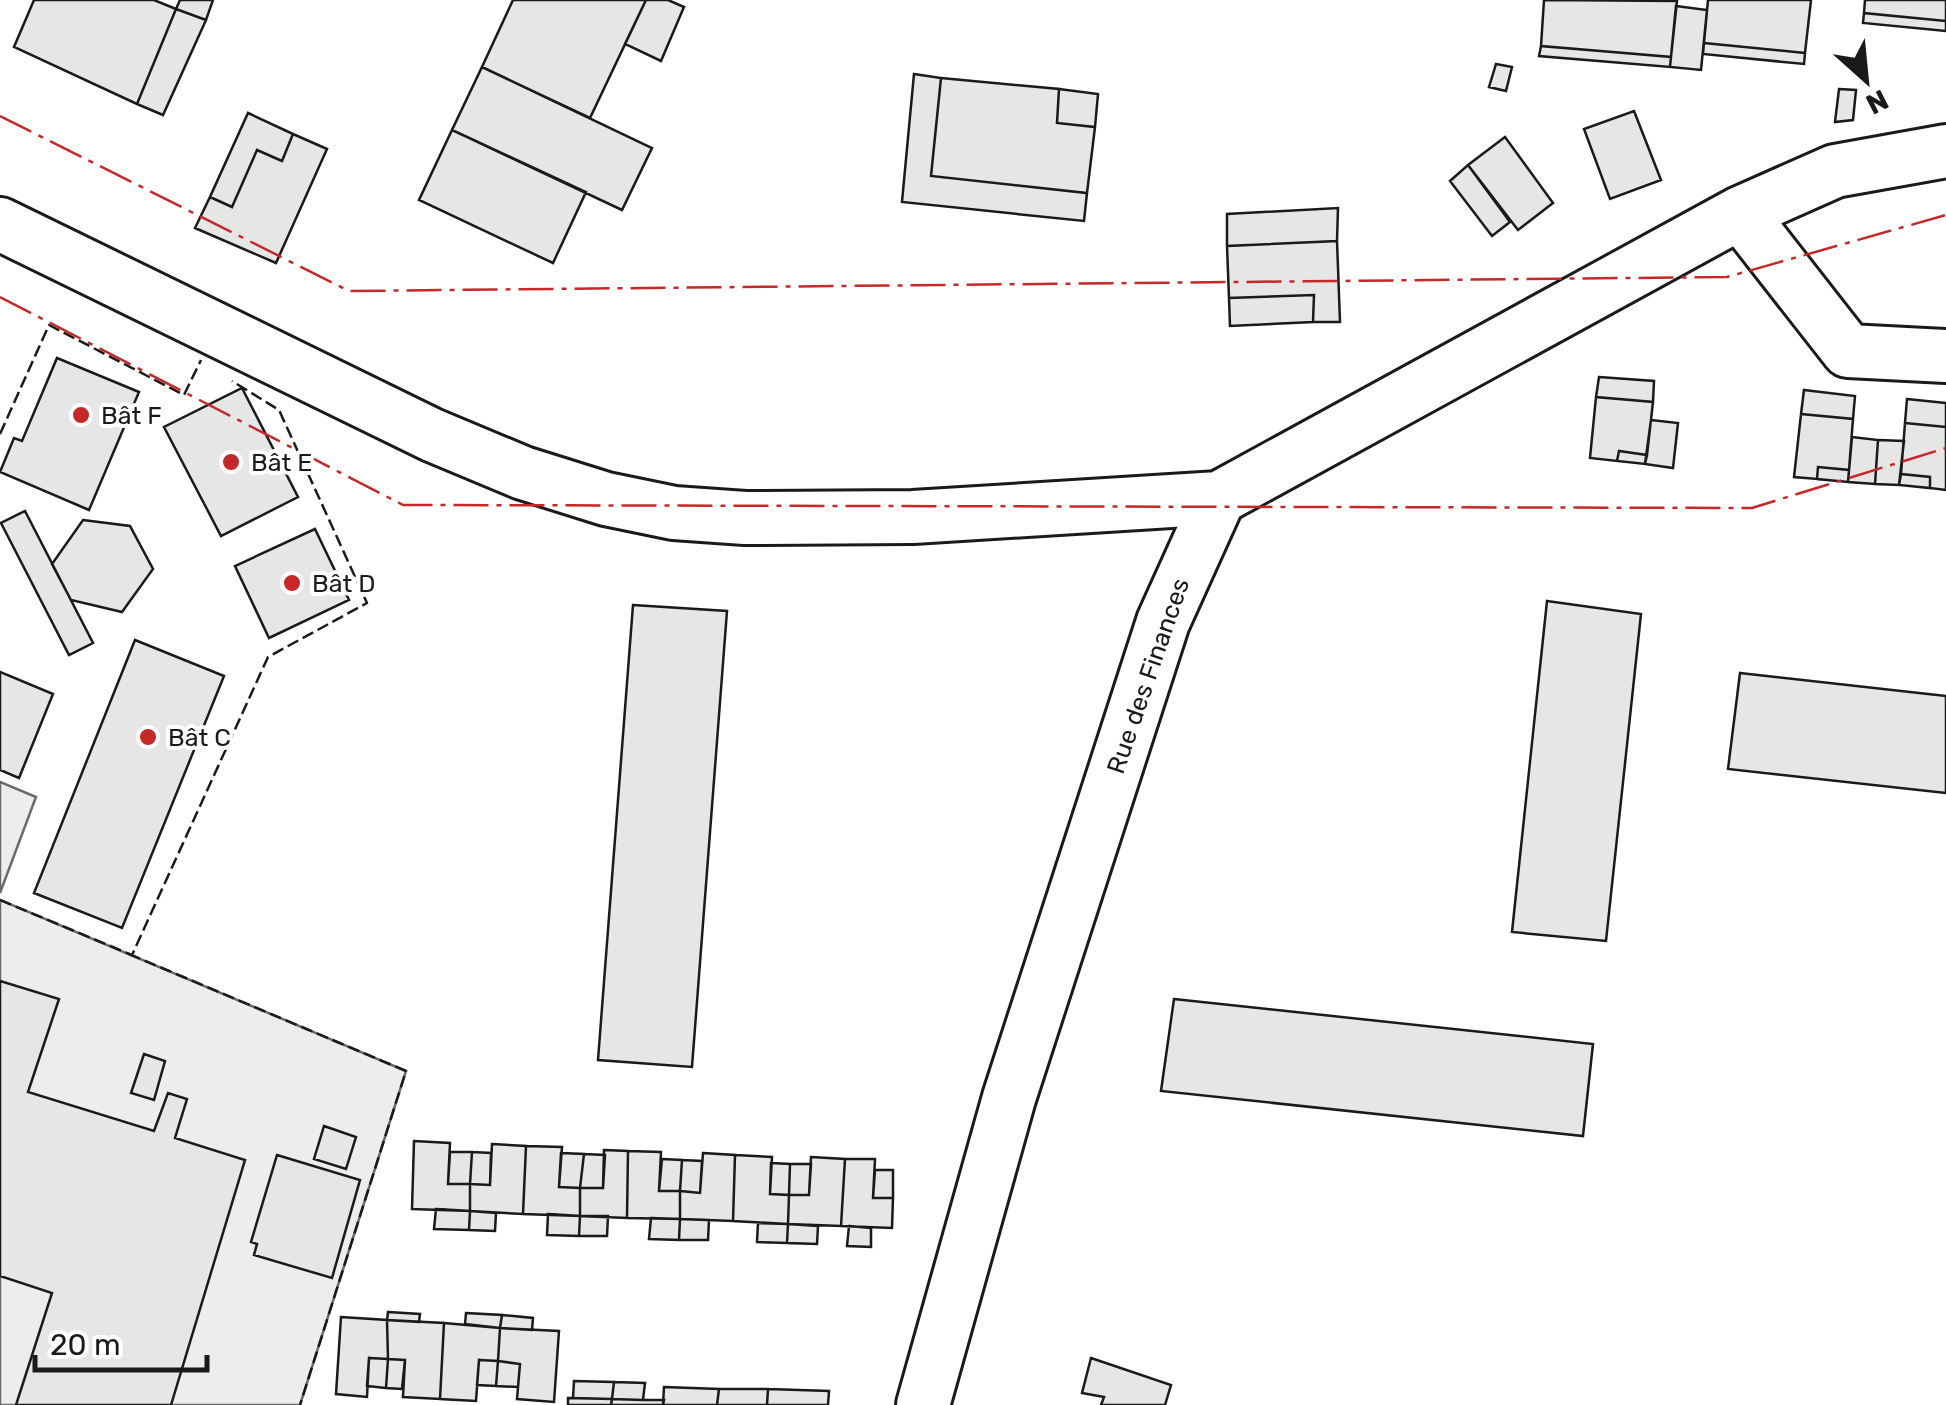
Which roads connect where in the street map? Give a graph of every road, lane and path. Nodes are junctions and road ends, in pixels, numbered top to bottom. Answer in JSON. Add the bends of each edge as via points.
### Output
{"nodes":[{"id":1,"x":1946,"y":151,"type":"edge"},
{"id":2,"x":1740,"y":213,"type":"junction"},
{"id":3,"x":0,"y":224,"type":"edge"},
{"id":4,"x":1946,"y":356,"type":"edge"},
{"id":5,"x":1219,"y":498,"type":"junction"},
{"id":6,"x":924,"y":1405,"type":"edge"}],
"edges":[{"from":1,"to":2,"type":"street","via":[[1835,170]]},
{"from":2,"to":4,"type":"street","via":[[1848,351]]},
{"from":2,"to":5,"type":"street"},
{"from":3,"to":5,"type":"street","via":[[432,435],[606,499],[674,514],[745,518],[913,516]]},
{"from":5,"to":6,"type":"street","name":"Rue des Finances","via":[[1162,622],[1009,1098]]}]}
